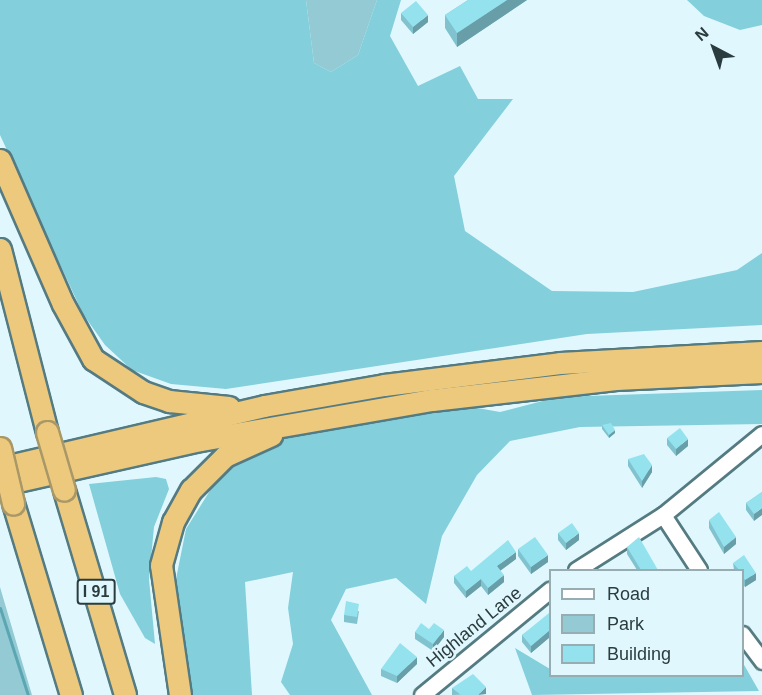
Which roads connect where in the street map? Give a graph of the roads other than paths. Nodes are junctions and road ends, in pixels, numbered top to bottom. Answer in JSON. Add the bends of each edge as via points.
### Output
{"nodes":[{"id":1,"x":0,"y":160,"type":"edge"},
{"id":2,"x":0,"y":249,"type":"edge"},
{"id":3,"x":762,"y":352,"type":"edge"},
{"id":4,"x":762,"y":372,"type":"edge"},
{"id":5,"x":256,"y":408,"type":"junction"},
{"id":6,"x":297,"y":422,"type":"junction"},
{"id":7,"x":762,"y":434,"type":"edge"},
{"id":8,"x":0,"y":448,"type":"edge"},
{"id":9,"x":0,"y":468,"type":"edge"},
{"id":10,"x":0,"y":485,"type":"edge"},
{"id":11,"x":663,"y":515,"type":"junction"},
{"id":12,"x":578,"y":569,"type":"edge"},
{"id":13,"x":698,"y":569,"type":"edge"},
{"id":14,"x":549,"y":591,"type":"edge"},
{"id":15,"x":744,"y":637,"type":"edge"},
{"id":16,"x":762,"y":661,"type":"edge"},
{"id":17,"x":71,"y":695,"type":"edge"},
{"id":18,"x":125,"y":695,"type":"edge"},
{"id":19,"x":180,"y":695,"type":"edge"},
{"id":20,"x":422,"y":695,"type":"edge"}],
"edges":[{"from":1,"to":5,"type":"highway","via":[[63,304],[93,359],[117,379],[169,401]]},
{"from":2,"to":18,"type":"highway","number":"I 91","bridge":true,"via":[[47,432]]},
{"from":3,"to":5,"type":"highway","via":[[507,368]]},
{"from":4,"to":6,"type":"highway","via":[[556,384]]},
{"from":5,"to":9,"type":"highway"},
{"from":6,"to":10,"type":"highway"},
{"from":6,"to":19,"type":"highway","via":[[225,456],[191,490],[172,522],[161,565]]},
{"from":7,"to":11,"type":"street"},
{"from":8,"to":17,"type":"highway","bridge":true},
{"from":11,"to":12,"type":"street"},
{"from":11,"to":13,"type":"street"},
{"from":14,"to":20,"type":"street","name":"Highland Lane"},
{"from":15,"to":16,"type":"street"}]}
